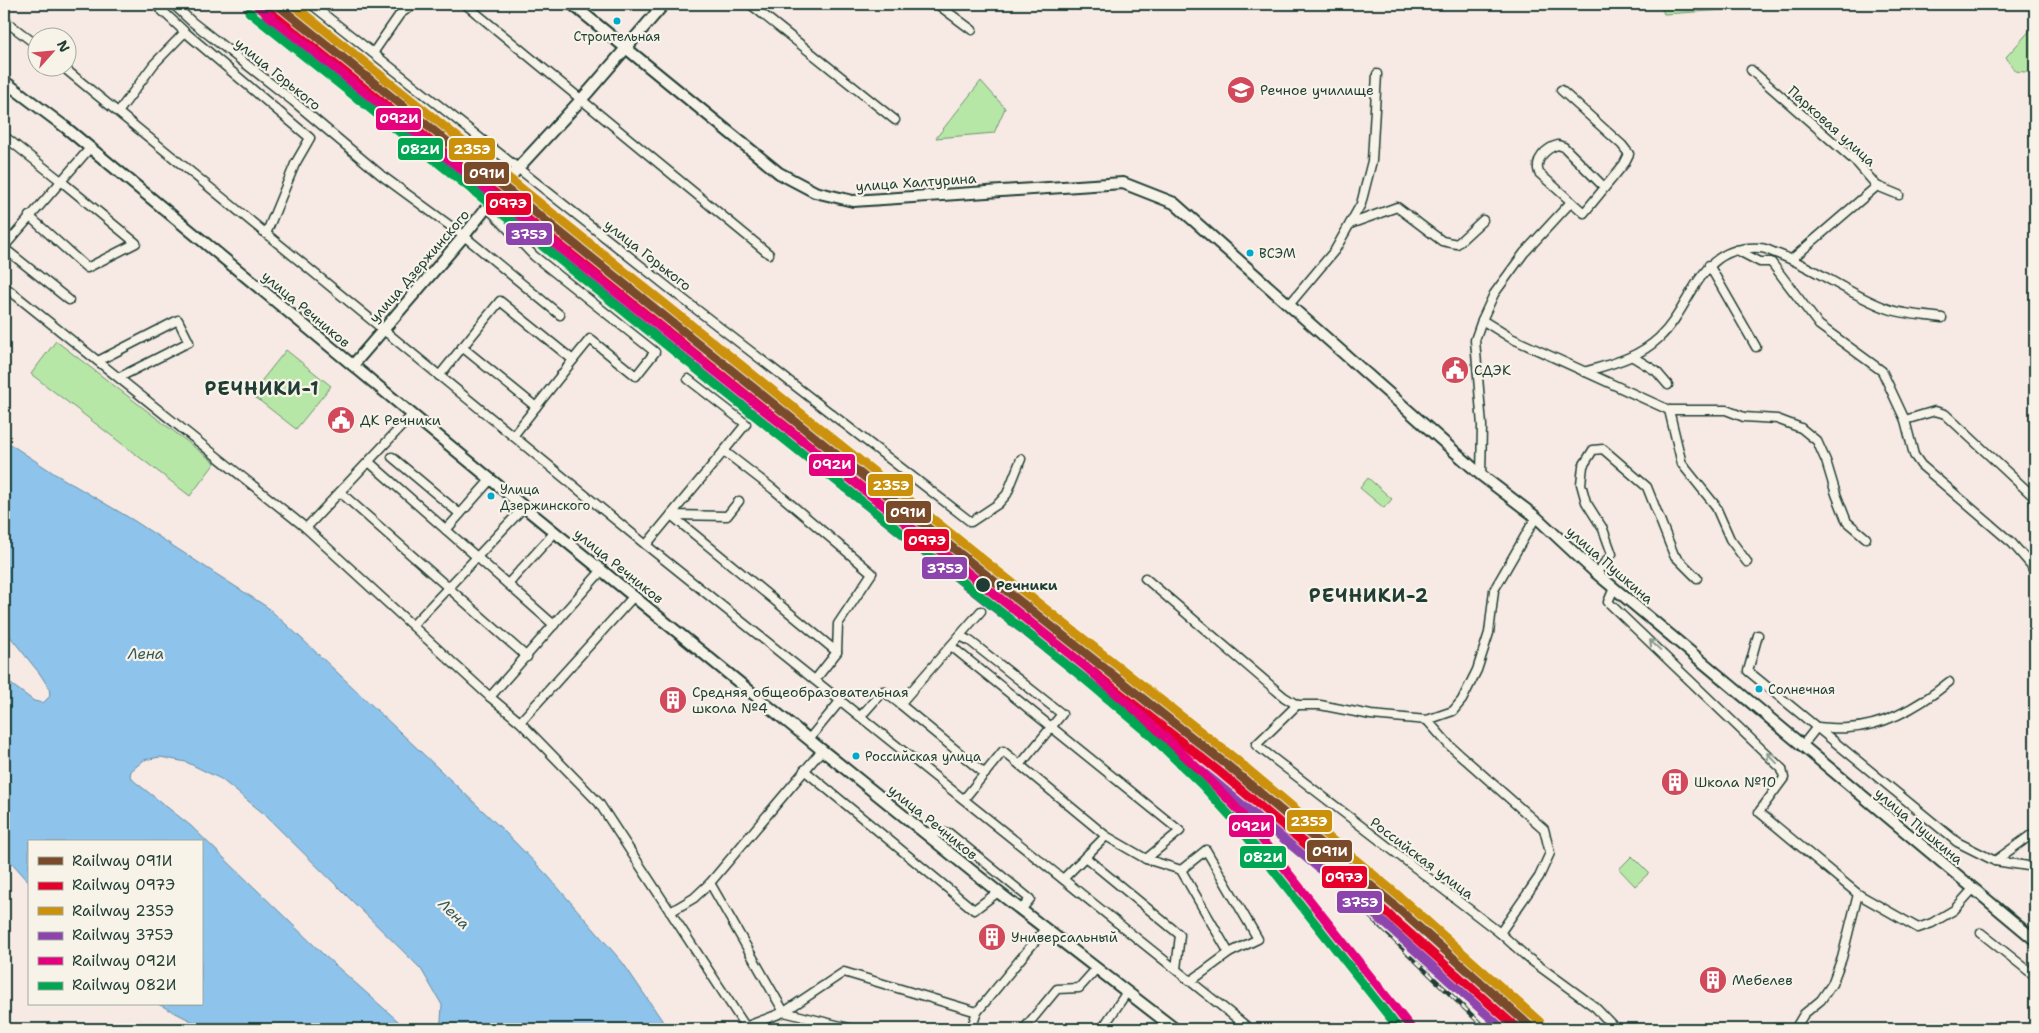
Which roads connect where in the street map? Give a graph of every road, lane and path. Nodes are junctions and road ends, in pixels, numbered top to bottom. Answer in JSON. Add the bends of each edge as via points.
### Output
{"nodes":[{"id":1,"x":155,"y":4,"type":"edge"},
{"id":2,"x":173,"y":4,"type":"edge"},
{"id":3,"x":311,"y":4,"type":"edge"},
{"id":4,"x":414,"y":4,"type":"edge"},
{"id":5,"x":465,"y":4,"type":"edge"},
{"id":6,"x":572,"y":4,"type":"edge"},
{"id":7,"x":664,"y":4,"type":"edge"},
{"id":8,"x":750,"y":4,"type":"edge"},
{"id":9,"x":937,"y":4,"type":"edge"},
{"id":10,"x":4,"y":20,"type":"edge"},
{"id":11,"x":972,"y":30,"type":"dead end"},
{"id":12,"x":185,"y":32,"type":"junction"},
{"id":13,"x":28,"y":38,"type":"edge"},
{"id":14,"x":626,"y":48,"type":"junction"},
{"id":15,"x":373,"y":53,"type":"junction"},
{"id":16,"x":1751,"y":70,"type":"dead end"},
{"id":17,"x":1377,"y":74,"type":"dead end"},
{"id":18,"x":77,"y":78,"type":"edge"},
{"id":19,"x":4,"y":81,"type":"edge"},
{"id":20,"x":1561,"y":90,"type":"dead end"},
{"id":21,"x":581,"y":100,"type":"junction"},
{"id":22,"x":119,"y":111,"type":"junction"},
{"id":23,"x":895,"y":120,"type":"dead end"},
{"id":24,"x":4,"y":136,"type":"edge"},
{"id":25,"x":90,"y":148,"type":"junction"},
{"id":26,"x":518,"y":168,"type":"junction"},
{"id":27,"x":61,"y":180,"type":"junction"},
{"id":28,"x":1877,"y":186,"type":"junction"},
{"id":29,"x":1604,"y":187,"type":"junction"},
{"id":30,"x":1899,"y":196,"type":"dead end"},
{"id":31,"x":1174,"y":202,"type":"joint"},
{"id":32,"x":1571,"y":202,"type":"junction"},
{"id":33,"x":487,"y":207,"type":"junction"},
{"id":34,"x":29,"y":216,"type":"junction"},
{"id":35,"x":1484,"y":220,"type":"dead end"},
{"id":36,"x":1350,"y":224,"type":"junction"},
{"id":37,"x":266,"y":234,"type":"junction"},
{"id":38,"x":464,"y":236,"type":"junction"},
{"id":39,"x":4,"y":248,"type":"edge"},
{"id":40,"x":1736,"y":250,"type":"junction"},
{"id":41,"x":769,"y":254,"type":"dead end"},
{"id":42,"x":1792,"y":259,"type":"junction"},
{"id":43,"x":1710,"y":265,"type":"junction"},
{"id":44,"x":4,"y":286,"type":"edge"},
{"id":45,"x":69,"y":300,"type":"dead end"},
{"id":46,"x":1289,"y":305,"type":"junction"},
{"id":47,"x":560,"y":314,"type":"dead end"},
{"id":48,"x":1942,"y":318,"type":"dead end"},
{"id":49,"x":1482,"y":320,"type":"junction"},
{"id":50,"x":382,"y":329,"type":"junction"},
{"id":51,"x":462,"y":347,"type":"junction"},
{"id":52,"x":1756,"y":347,"type":"dead end"},
{"id":53,"x":1632,"y":357,"type":"junction"},
{"id":54,"x":98,"y":360,"type":"junction"},
{"id":55,"x":574,"y":360,"type":"junction"},
{"id":56,"x":353,"y":365,"type":"junction"},
{"id":57,"x":1584,"y":372,"type":"junction"},
{"id":58,"x":439,"y":376,"type":"junction"},
{"id":59,"x":120,"y":377,"type":"junction"},
{"id":60,"x":688,"y":379,"type":"dead end"},
{"id":61,"x":1668,"y":385,"type":"dead end"},
{"id":62,"x":536,"y":407,"type":"junction"},
{"id":63,"x":1669,"y":410,"type":"junction"},
{"id":64,"x":412,"y":415,"type":"junction"},
{"id":65,"x":1905,"y":420,"type":"junction"},
{"id":66,"x":513,"y":436,"type":"junction"},
{"id":67,"x":724,"y":451,"type":"junction"},
{"id":68,"x":392,"y":457,"type":"dead end"},
{"id":69,"x":1021,"y":459,"type":"dead end"},
{"id":70,"x":368,"y":462,"type":"junction"},
{"id":71,"x":1481,"y":475,"type":"junction"},
{"id":72,"x":491,"y":479,"type":"junction"},
{"id":73,"x":340,"y":492,"type":"junction"},
{"id":74,"x":2035,"y":498,"type":"edge"},
{"id":75,"x":739,"y":501,"type":"dead end"},
{"id":76,"x":524,"y":507,"type":"junction"},
{"id":77,"x":460,"y":514,"type":"junction"},
{"id":78,"x":671,"y":515,"type":"junction"},
{"id":79,"x":1536,"y":517,"type":"junction"},
{"id":80,"x":306,"y":528,"type":"junction"},
{"id":81,"x":446,"y":530,"type":"junction"},
{"id":82,"x":555,"y":532,"type":"junction"},
{"id":83,"x":1866,"y":538,"type":"dead end"},
{"id":84,"x":646,"y":545,"type":"junction"},
{"id":85,"x":477,"y":558,"type":"junction"},
{"id":86,"x":1746,"y":562,"type":"dead end"},
{"id":87,"x":602,"y":570,"type":"junction"},
{"id":88,"x":1596,"y":573,"type":"junction"},
{"id":89,"x":2035,"y":574,"type":"edge"},
{"id":90,"x":1145,"y":578,"type":"dead end"},
{"id":91,"x":1697,"y":578,"type":"dead end"},
{"id":92,"x":508,"y":584,"type":"junction"},
{"id":93,"x":449,"y":588,"type":"junction"},
{"id":94,"x":1614,"y":588,"type":"junction"},
{"id":95,"x":634,"y":596,"type":"junction"},
{"id":96,"x":981,"y":611,"type":"dead end"},
{"id":97,"x":554,"y":624,"type":"junction"},
{"id":98,"x":413,"y":625,"type":"junction"},
{"id":99,"x":1758,"y":635,"type":"dead end"},
{"id":100,"x":960,"y":636,"type":"junction"},
{"id":101,"x":951,"y":646,"type":"junction"},
{"id":102,"x":837,"y":652,"type":"junction"},
{"id":103,"x":527,"y":657,"type":"junction"},
{"id":104,"x":815,"y":680,"type":"junction"},
{"id":105,"x":1949,"y":682,"type":"dead end"},
{"id":106,"x":490,"y":697,"type":"junction"},
{"id":107,"x":841,"y":700,"type":"junction"},
{"id":108,"x":900,"y":704,"type":"junction"},
{"id":109,"x":1298,"y":705,"type":"junction"},
{"id":110,"x":861,"y":716,"type":"junction"},
{"id":111,"x":1427,"y":720,"type":"junction"},
{"id":112,"x":520,"y":722,"type":"junction"},
{"id":113,"x":1052,"y":727,"type":"junction"},
{"id":114,"x":1817,"y":727,"type":"junction"},
{"id":115,"x":809,"y":739,"type":"junction"},
{"id":116,"x":1802,"y":746,"type":"junction"},
{"id":117,"x":822,"y":750,"type":"junction"},
{"id":118,"x":1020,"y":765,"type":"junction"},
{"id":119,"x":804,"y":770,"type":"junction"},
{"id":120,"x":985,"y":774,"type":"junction"},
{"id":121,"x":964,"y":799,"type":"junction"},
{"id":122,"x":923,"y":832,"type":"junction"},
{"id":123,"x":2035,"y":832,"type":"edge"},
{"id":124,"x":1106,"y":836,"type":"junction"},
{"id":125,"x":1085,"y":857,"type":"junction"},
{"id":126,"x":1146,"y":859,"type":"junction"},
{"id":127,"x":1994,"y":861,"type":"junction"},
{"id":128,"x":1181,"y":870,"type":"junction"},
{"id":129,"x":2035,"y":872,"type":"edge"},
{"id":130,"x":1063,"y":879,"type":"junction"},
{"id":131,"x":710,"y":883,"type":"junction"},
{"id":132,"x":1973,"y":889,"type":"junction"},
{"id":133,"x":998,"y":892,"type":"junction"},
{"id":134,"x":1858,"y":894,"type":"junction"},
{"id":135,"x":1021,"y":910,"type":"junction"},
{"id":136,"x":672,"y":911,"type":"junction"},
{"id":137,"x":1045,"y":929,"type":"junction"},
{"id":138,"x":1500,"y":933,"type":"junction"},
{"id":139,"x":1981,"y":933,"type":"dead end"},
{"id":140,"x":2035,"y":940,"type":"edge"},
{"id":141,"x":1229,"y":953,"type":"junction"},
{"id":142,"x":1096,"y":969,"type":"junction"},
{"id":143,"x":1176,"y":970,"type":"junction"},
{"id":144,"x":2035,"y":976,"type":"edge"},
{"id":145,"x":1191,"y":981,"type":"junction"},
{"id":146,"x":1127,"y":992,"type":"junction"},
{"id":147,"x":784,"y":1012,"type":"junction"},
{"id":148,"x":977,"y":1012,"type":"junction"},
{"id":149,"x":746,"y":1028,"type":"edge"},
{"id":150,"x":853,"y":1029,"type":"edge"},
{"id":151,"x":970,"y":1029,"type":"edge"},
{"id":152,"x":1024,"y":1029,"type":"edge"},
{"id":153,"x":1102,"y":1029,"type":"edge"},
{"id":154,"x":1175,"y":1029,"type":"edge"},
{"id":155,"x":1250,"y":1029,"type":"edge"},
{"id":156,"x":1616,"y":1029,"type":"edge"},
{"id":157,"x":1795,"y":1029,"type":"edge"}],
"edges":[{"from":1,"to":12,"type":"street"},
{"from":2,"to":38,"type":"street","name":"улица Горького","via":[[381,175]]},
{"from":3,"to":15,"type":"street","name":"улица Горького"},
{"from":4,"to":15,"type":"street","via":[[400,14]]},
{"from":5,"to":21,"type":"street"},
{"from":6,"to":14,"type":"street","name":"улица Халтурина"},
{"from":7,"to":14,"type":"street","name":"улица Дзержинского"},
{"from":8,"to":23,"type":"street"},
{"from":9,"to":11,"type":"street"},
{"from":10,"to":13,"type":"street"},
{"from":12,"to":22,"type":"street","via":[[154,64]]},
{"from":12,"to":37,"type":"street","via":[[310,138],[295,164]]},
{"from":14,"to":21,"type":"street","name":"улица Дзержинского"},
{"from":14,"to":31,"type":"street","name":"улица Халтурина","via":[[779,173],[815,192],[853,201],[1123,183]]},
{"from":15,"to":26,"type":"street","name":"улица Горького"},
{"from":16,"to":28,"type":"street","name":"Парковая улица","via":[[1857,163]]},
{"from":17,"to":36,"type":"street","via":[[1372,160],[1361,204]]},
{"from":18,"to":22,"type":"street"},
{"from":19,"to":25,"type":"street","name":"улица Речников"},
{"from":20,"to":29,"type":"street","via":[[1627,149],[1627,160]]},
{"from":21,"to":26,"type":"street","name":"улица Дзержинского"},
{"from":21,"to":41,"type":"street"},
{"from":22,"to":37,"type":"street"},
{"from":24,"to":27,"type":"street"},
{"from":25,"to":27,"type":"street"},
{"from":25,"to":56,"type":"street","name":"улица Речников"},
{"from":26,"to":33,"type":"street","name":"улица Дзержинского"},
{"from":26,"to":69,"type":"street","name":"улица Горького","via":[[971,522],[998,504],[1006,494]]},
{"from":27,"to":34,"type":"street"},
{"from":27,"to":34,"type":"street","via":[[136,243],[87,268]]},
{"from":28,"to":30,"type":"street","name":"Парковая улица"},
{"from":28,"to":42,"type":"street"},
{"from":29,"to":32,"type":"street","via":[[1584,212]]},
{"from":29,"to":32,"type":"street","via":[[1564,147],[1549,148],[1538,160],[1537,167],[1545,179]]},
{"from":31,"to":46,"type":"street","name":"улица Пушкина"},
{"from":32,"to":49,"type":"street","via":[[1524,253],[1494,294]]},
{"from":33,"to":38,"type":"street","name":"улица Дзержинского"},
{"from":33,"to":55,"type":"street","via":[[534,256],[655,352],[636,376],[590,339]]},
{"from":34,"to":39,"type":"street"},
{"from":35,"to":36,"type":"street","via":[[1457,244],[1442,241],[1397,207]]},
{"from":36,"to":46,"type":"street","via":[[1335,250]]},
{"from":37,"to":50,"type":"street"},
{"from":38,"to":47,"type":"street","name":"улица Горького"},
{"from":38,"to":50,"type":"street","name":"улица Дзержинского"},
{"from":39,"to":45,"type":"street"},
{"from":40,"to":42,"type":"street","via":[[1761,248]]},
{"from":40,"to":43,"type":"street"},
{"from":40,"to":65,"type":"street","via":[[1760,262],[1771,262],[1819,324],[1882,371]]},
{"from":42,"to":48,"type":"street","via":[[1887,309]]},
{"from":43,"to":52,"type":"street"},
{"from":43,"to":53,"type":"street","via":[[1672,323],[1659,338]]},
{"from":44,"to":54,"type":"street"},
{"from":46,"to":71,"type":"street","name":"улица Пушкина"},
{"from":49,"to":57,"type":"street","via":[[1511,338]]},
{"from":49,"to":71,"type":"street","via":[[1475,340],[1482,426]]},
{"from":50,"to":56,"type":"street","name":"улица Дзержинского"},
{"from":50,"to":58,"type":"street"},
{"from":51,"to":55,"type":"street","via":[[500,301]]},
{"from":51,"to":58,"type":"street"},
{"from":51,"to":62,"type":"street"},
{"from":53,"to":57,"type":"street"},
{"from":53,"to":61,"type":"street","via":[[1656,371]]},
{"from":54,"to":59,"type":"street"},
{"from":54,"to":59,"type":"street","via":[[178,320],[188,342]]},
{"from":55,"to":62,"type":"street"},
{"from":56,"to":64,"type":"street","name":"улица Речников"},
{"from":57,"to":63,"type":"street"},
{"from":58,"to":66,"type":"street"},
{"from":59,"to":80,"type":"street"},
{"from":60,"to":67,"type":"street","via":[[746,424]]},
{"from":62,"to":66,"type":"street"},
{"from":63,"to":83,"type":"street","via":[[1726,410],[1744,417],[1777,419],[1801,428],[1817,441],[1847,522]]},
{"from":63,"to":86,"type":"street","via":[[1682,464],[1710,499]]},
{"from":64,"to":70,"type":"street"},
{"from":64,"to":72,"type":"street","name":"улица Речников"},
{"from":65,"to":74,"type":"street","via":[[1935,410],[1945,414]]},
{"from":65,"to":89,"type":"street","via":[[1914,455],[1921,465],[2012,544]]},
{"from":66,"to":84,"type":"street"},
{"from":67,"to":78,"type":"street"},
{"from":67,"to":102,"type":"street","via":[[872,573],[838,624]]},
{"from":68,"to":77,"type":"street"},
{"from":70,"to":73,"type":"street"},
{"from":70,"to":81,"type":"street"},
{"from":71,"to":79,"type":"street","name":"улица Пушкина"},
{"from":72,"to":76,"type":"street","name":"улица Речников"},
{"from":72,"to":77,"type":"street"},
{"from":73,"to":80,"type":"street"},
{"from":73,"to":93,"type":"street"},
{"from":75,"to":78,"type":"street","via":[[727,516]]},
{"from":76,"to":82,"type":"street","name":"улица Речников"},
{"from":76,"to":85,"type":"street"},
{"from":77,"to":81,"type":"street"},
{"from":78,"to":84,"type":"street"},
{"from":78,"to":102,"type":"street"},
{"from":79,"to":88,"type":"street","name":"улица Пушкина"},
{"from":79,"to":111,"type":"street","via":[[1494,590],[1489,633],[1478,670],[1462,700],[1453,711]]},
{"from":80,"to":98,"type":"street"},
{"from":81,"to":85,"type":"street"},
{"from":82,"to":87,"type":"street","name":"улица Речников"},
{"from":82,"to":92,"type":"street"},
{"from":84,"to":104,"type":"street"},
{"from":85,"to":92,"type":"street"},
{"from":85,"to":93,"type":"street"},
{"from":87,"to":95,"type":"street","name":"улица Речников"},
{"from":87,"to":97,"type":"street"},
{"from":88,"to":91,"type":"street","via":[[1612,554],[1603,528],[1586,502],[1580,484],[1583,466],[1593,450],[1604,449],[1647,487],[1674,555]]},
{"from":88,"to":94,"type":"street","name":"улица Пушкина"},
{"from":90,"to":109,"type":"street","via":[[1284,697]]},
{"from":92,"to":97,"type":"street"},
{"from":93,"to":98,"type":"street"},
{"from":93,"to":103,"type":"street"},
{"from":94,"to":116,"type":"street","name":"улица Пушкина"},
{"from":134,"to":94,"type":"street","one_way":true,"via":[[1759,812],[1784,778],[1782,769],[1608,602]]},
{"from":95,"to":112,"type":"street"},
{"from":95,"to":115,"type":"street","name":"улица Речников"},
{"from":96,"to":100,"type":"street"},
{"from":97,"to":103,"type":"street"},
{"from":98,"to":106,"type":"street"},
{"from":99,"to":114,"type":"street","via":[[1748,670]]},
{"from":100,"to":101,"type":"street"},
{"from":100,"to":113,"type":"street","via":[[1062,714]]},
{"from":101,"to":108,"type":"street"},
{"from":101,"to":113,"type":"street"},
{"from":102,"to":104,"type":"street"},
{"from":103,"to":106,"type":"street"},
{"from":104,"to":107,"type":"street"},
{"from":105,"to":114,"type":"street","via":[[1927,700],[1877,722],[1849,728]]},
{"from":106,"to":112,"type":"street"},
{"from":107,"to":110,"type":"street"},
{"from":107,"to":115,"type":"street"},
{"from":108,"to":110,"type":"street","via":[[883,691]]},
{"from":108,"to":120,"type":"street"},
{"from":109,"to":111,"type":"street","via":[[1320,705],[1371,715]]},
{"from":109,"to":138,"type":"street","name":"Российская улица","via":[[1256,745]]},
{"from":110,"to":121,"type":"street"},
{"from":111,"to":138,"type":"street","via":[[1449,745],[1544,829],[1550,853],[1539,877]]},
{"from":112,"to":136,"type":"street","via":[[599,803]]},
{"from":113,"to":118,"type":"street"},
{"from":113,"to":126,"type":"street","via":[[1180,831]]},
{"from":114,"to":116,"type":"street"},
{"from":114,"to":127,"type":"street","via":[[1957,842]]},
{"from":115,"to":117,"type":"street","name":"улица Речников"},
{"from":116,"to":132,"type":"street","name":"улица Пушкина"},
{"from":117,"to":119,"type":"street"},
{"from":117,"to":122,"type":"street","name":"улица Речников"},
{"from":118,"to":120,"type":"street","via":[[1003,751]]},
{"from":118,"to":124,"type":"street"},
{"from":119,"to":131,"type":"street"},
{"from":119,"to":133,"type":"street","via":[[974,910]]},
{"from":120,"to":121,"type":"street"},
{"from":121,"to":130,"type":"street"},
{"from":122,"to":133,"type":"street","name":"улица Речников"},
{"from":122,"to":135,"type":"street","via":[[949,834],[1030,900]]},
{"from":123,"to":127,"type":"street"},
{"from":124,"to":125,"type":"street"},
{"from":124,"to":126,"type":"street"},
{"from":125,"to":130,"type":"street"},
{"from":125,"to":143,"type":"street","via":[[1180,935]]},
{"from":126,"to":128,"type":"street"},
{"from":127,"to":129,"type":"street","via":[[2028,866]]},
{"from":128,"to":141,"type":"street"},
{"from":128,"to":141,"type":"street","via":[[1206,850],[1258,939]]},
{"from":130,"to":143,"type":"street"},
{"from":131,"to":136,"type":"street","via":[[694,898]]},
{"from":131,"to":147,"type":"street"},
{"from":132,"to":134,"type":"street","via":[[1954,910],[1918,928]]},
{"from":132,"to":140,"type":"street","name":"улица Пушкина"},
{"from":133,"to":135,"type":"street","name":"улица Речников"},
{"from":134,"to":157,"type":"street","via":[[1832,984],[1821,1000],[1804,1014]]},
{"from":135,"to":137,"type":"street","name":"улица Речников"},
{"from":136,"to":149,"type":"street"},
{"from":137,"to":142,"type":"street","name":"улица Речников"},
{"from":137,"to":148,"type":"street"},
{"from":138,"to":156,"type":"street","name":"Российская улица","via":[[1528,958],[1595,1007]]},
{"from":139,"to":144,"type":"street"},
{"from":141,"to":145,"type":"street"},
{"from":142,"to":146,"type":"street","name":"улица Речников"},
{"from":142,"to":152,"type":"street","via":[[1079,988],[1057,988]]},
{"from":143,"to":145,"type":"street"},
{"from":145,"to":155,"type":"street"},
{"from":146,"to":153,"type":"street"},
{"from":146,"to":154,"type":"street","name":"улица Речников"},
{"from":147,"to":148,"type":"street","via":[[844,972]]},
{"from":147,"to":149,"type":"street"},
{"from":147,"to":150,"type":"street"},
{"from":148,"to":151,"type":"street"}]}
